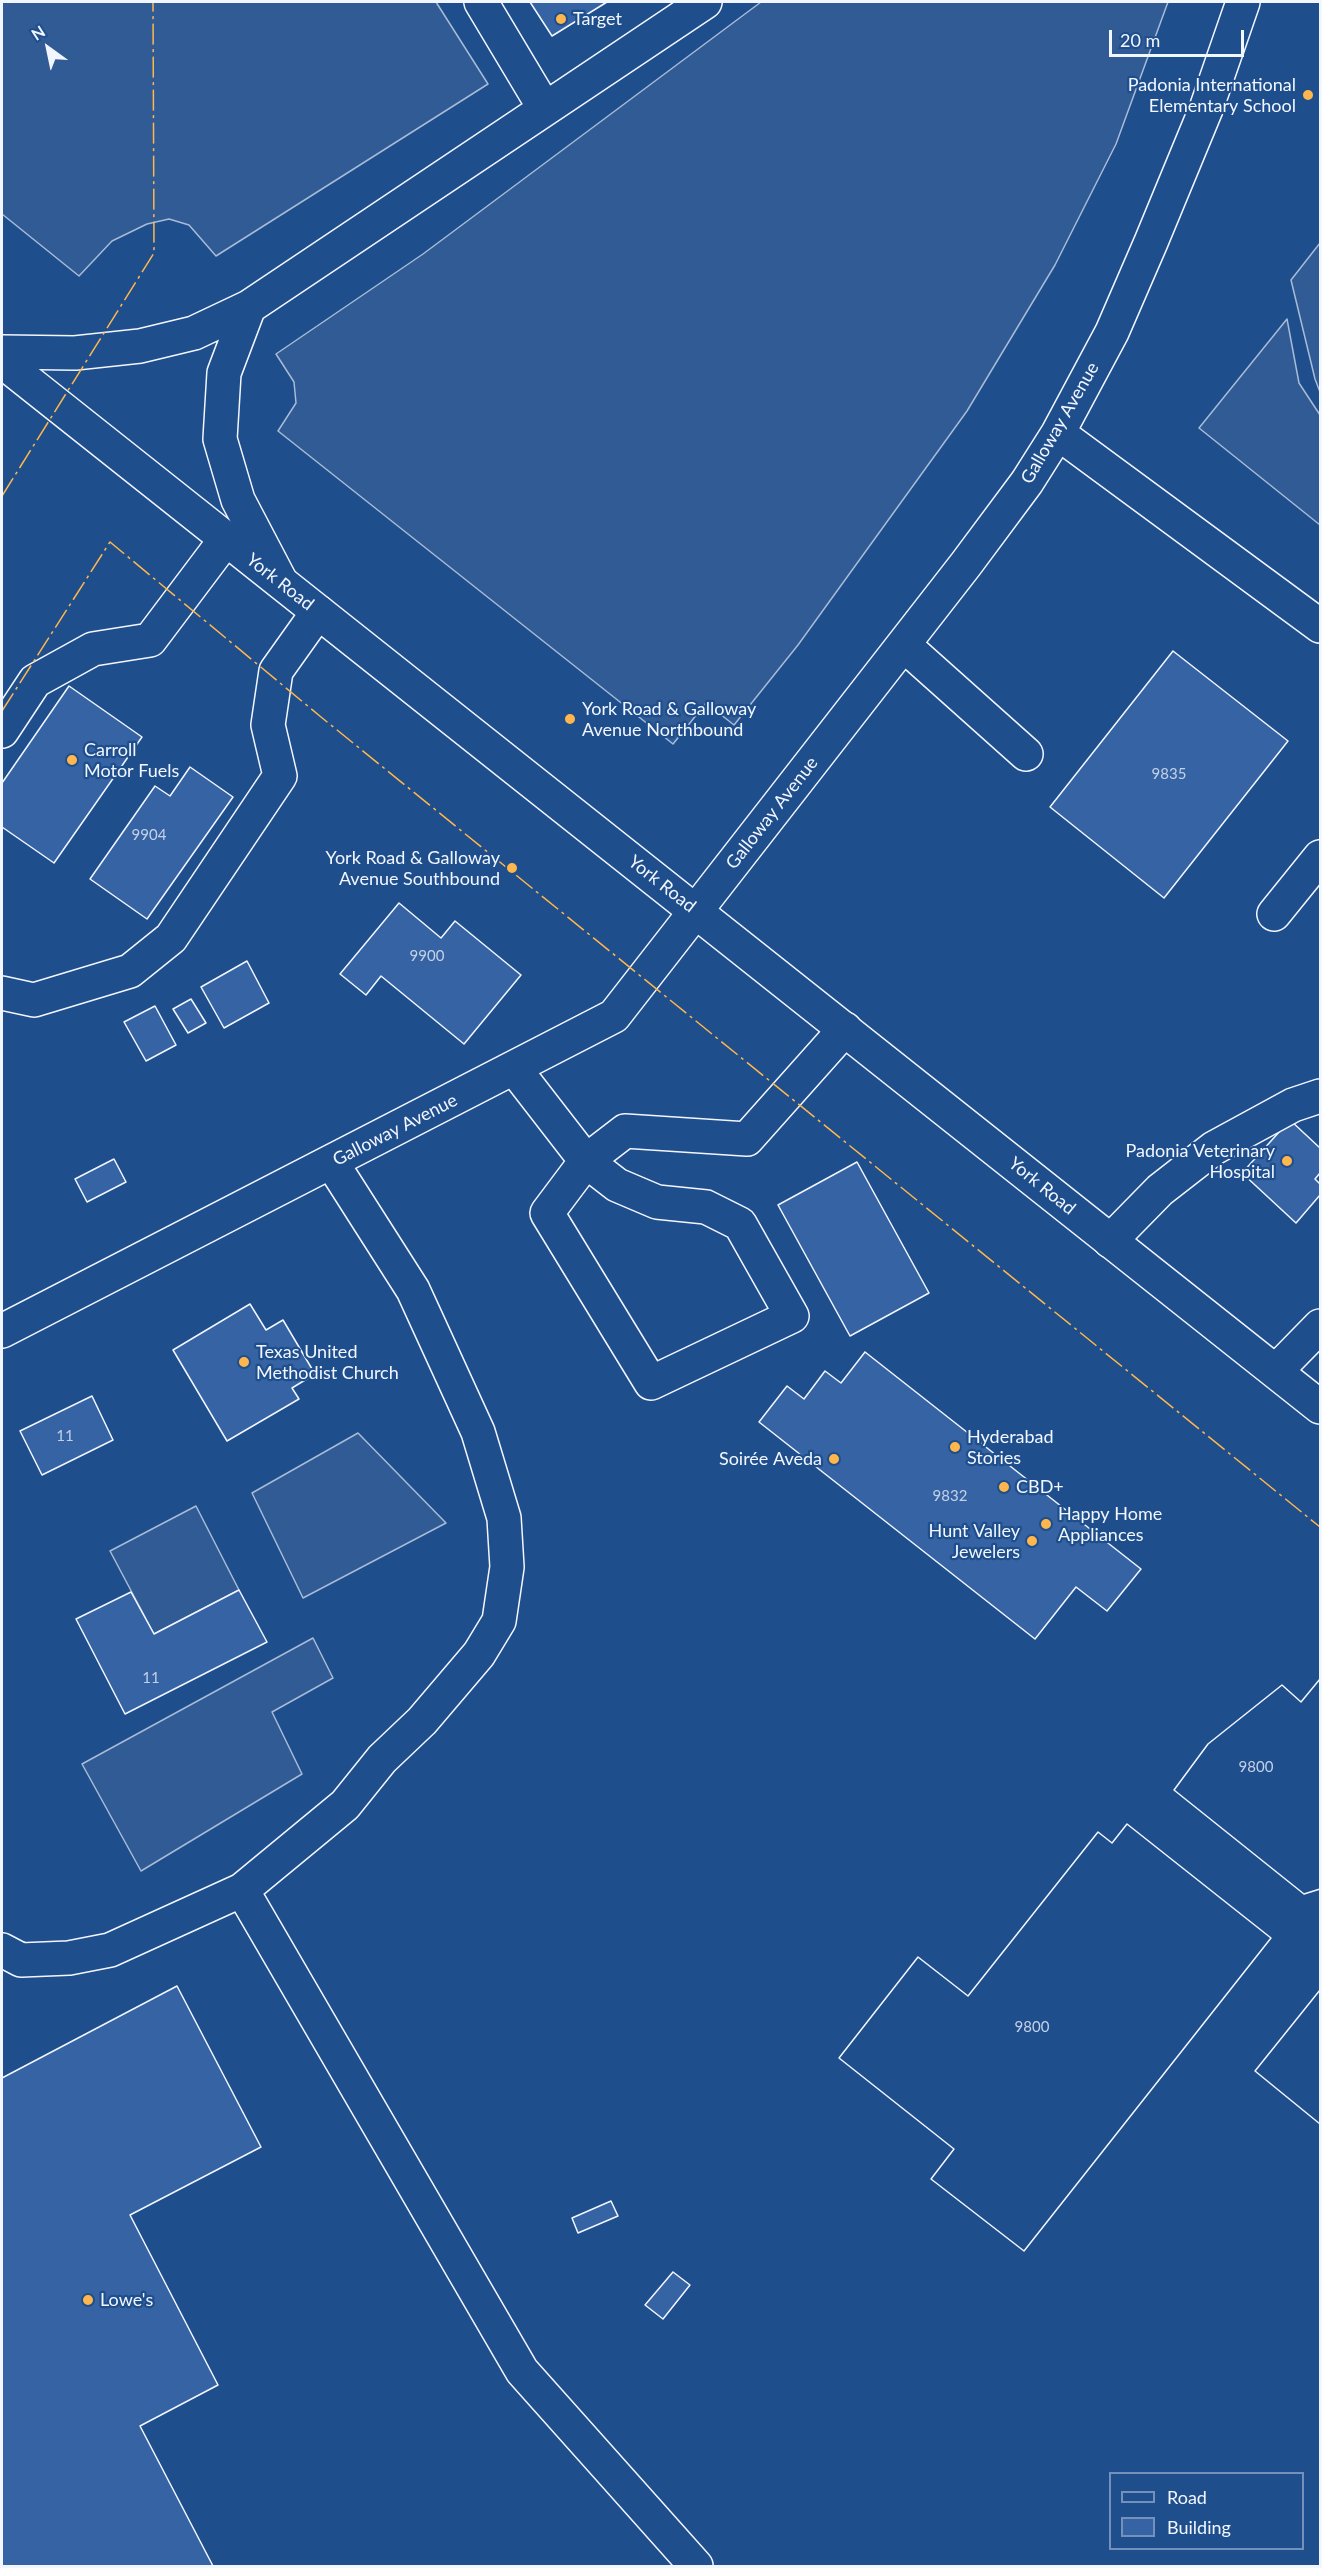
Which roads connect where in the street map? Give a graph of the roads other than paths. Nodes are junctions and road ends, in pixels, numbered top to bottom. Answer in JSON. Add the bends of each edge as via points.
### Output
{"nodes":[{"id":1,"x":481,"y":2,"type":"edge"},
{"id":2,"x":705,"y":2,"type":"edge"},
{"id":3,"x":1243,"y":2,"type":"edge"},
{"id":4,"x":545,"y":109,"type":"junction"},
{"id":5,"x":249,"y":307,"type":"junction"},
{"id":6,"x":2,"y":352,"type":"edge"},
{"id":7,"x":2,"y":361,"type":"edge"},
{"id":8,"x":1058,"y":434,"type":"junction"},
{"id":9,"x":226,"y":539,"type":"junction"},
{"id":10,"x":280,"y":582,"type":"junction"},
{"id":11,"x":318,"y":612,"type":"junction"},
{"id":12,"x":1320,"y":626,"type":"edge"},
{"id":13,"x":904,"y":645,"type":"junction"},
{"id":14,"x":2,"y":730,"type":"edge"},
{"id":15,"x":1026,"y":753,"type":"dead end"},
{"id":16,"x":1320,"y":858,"type":"edge"},
{"id":17,"x":696,"y":911,"type":"junction"},
{"id":18,"x":1274,"y":914,"type":"dead end"},
{"id":19,"x":2,"y":993,"type":"edge"},
{"id":20,"x":845,"y":1029,"type":"junction"},
{"id":21,"x":514,"y":1068,"type":"junction"},
{"id":22,"x":1320,"y":1096,"type":"edge"},
{"id":23,"x":585,"y":1161,"type":"junction"},
{"id":24,"x":332,"y":1162,"type":"junction"},
{"id":25,"x":1110,"y":1241,"type":"junction"},
{"id":26,"x":1320,"y":1326,"type":"edge"},
{"id":27,"x":2,"y":1331,"type":"edge"},
{"id":28,"x":1276,"y":1371,"type":"junction"},
{"id":29,"x":1320,"y":1407,"type":"edge"},
{"id":30,"x":242,"y":1890,"type":"junction"},
{"id":31,"x":2,"y":1950,"type":"edge"},
{"id":32,"x":696,"y":2566,"type":"edge"}],
"edges":[{"from":1,"to":4,"type":"street"},
{"from":2,"to":4,"type":"street"},
{"from":3,"to":8,"type":"street","name":"Galloway Avenue","via":[[1206,109],[1112,332]]},
{"from":4,"to":5,"type":"street"},
{"from":5,"to":6,"type":"street","via":[[194,333],[140,346],[75,353]]},
{"from":5,"to":10,"type":"street","via":[[224,373],[220,439],[238,500]]},
{"from":7,"to":9,"type":"street","name":"York Road"},
{"from":8,"to":12,"type":"street"},
{"from":8,"to":13,"type":"street","name":"Galloway Avenue","via":[[1027,482]]},
{"from":9,"to":10,"type":"street","name":"York Road"},
{"from":9,"to":14,"type":"street","via":[[150,640],[93,649],[35,681]]},
{"from":10,"to":11,"type":"street","name":"York Road"},
{"from":11,"to":17,"type":"street","name":"York Road"},
{"from":11,"to":19,"type":"street","via":[[276,670],[268,725],[280,776],[171,938],[130,971],[34,1000]]},
{"from":13,"to":15,"type":"street"},
{"from":13,"to":17,"type":"street","name":"Galloway Avenue"},
{"from":16,"to":18,"type":"street"},
{"from":17,"to":20,"type":"street","name":"York Road"},
{"from":17,"to":21,"type":"street","name":"Galloway Avenue","via":[[614,1016]]},
{"from":20,"to":23,"type":"street","via":[[747,1139],[625,1131]]},
{"from":20,"to":25,"type":"street","name":"York Road"},
{"from":21,"to":23,"type":"street"},
{"from":21,"to":24,"type":"street","name":"Galloway Avenue"},
{"from":22,"to":25,"type":"street","via":[[1293,1105],[1214,1148],[1160,1190]]},
{"from":23,"to":23,"type":"street","via":[[617,1185],[657,1202],[706,1207],[740,1224],[792,1316],[651,1383],[547,1213]]},
{"from":24,"to":27,"type":"street","name":"Galloway Avenue"},
{"from":24,"to":30,"type":"street","via":[[413,1290],[478,1432],[504,1518],[507,1567],[499,1621],[479,1654],[345,1804]]},
{"from":25,"to":28,"type":"street","name":"York Road"},
{"from":26,"to":28,"type":"street"},
{"from":28,"to":29,"type":"street","name":"York Road"},
{"from":30,"to":31,"type":"street","via":[[110,1950],[69,1958],[21,1960]]},
{"from":30,"to":32,"type":"street","via":[[522,2371]]}]}
